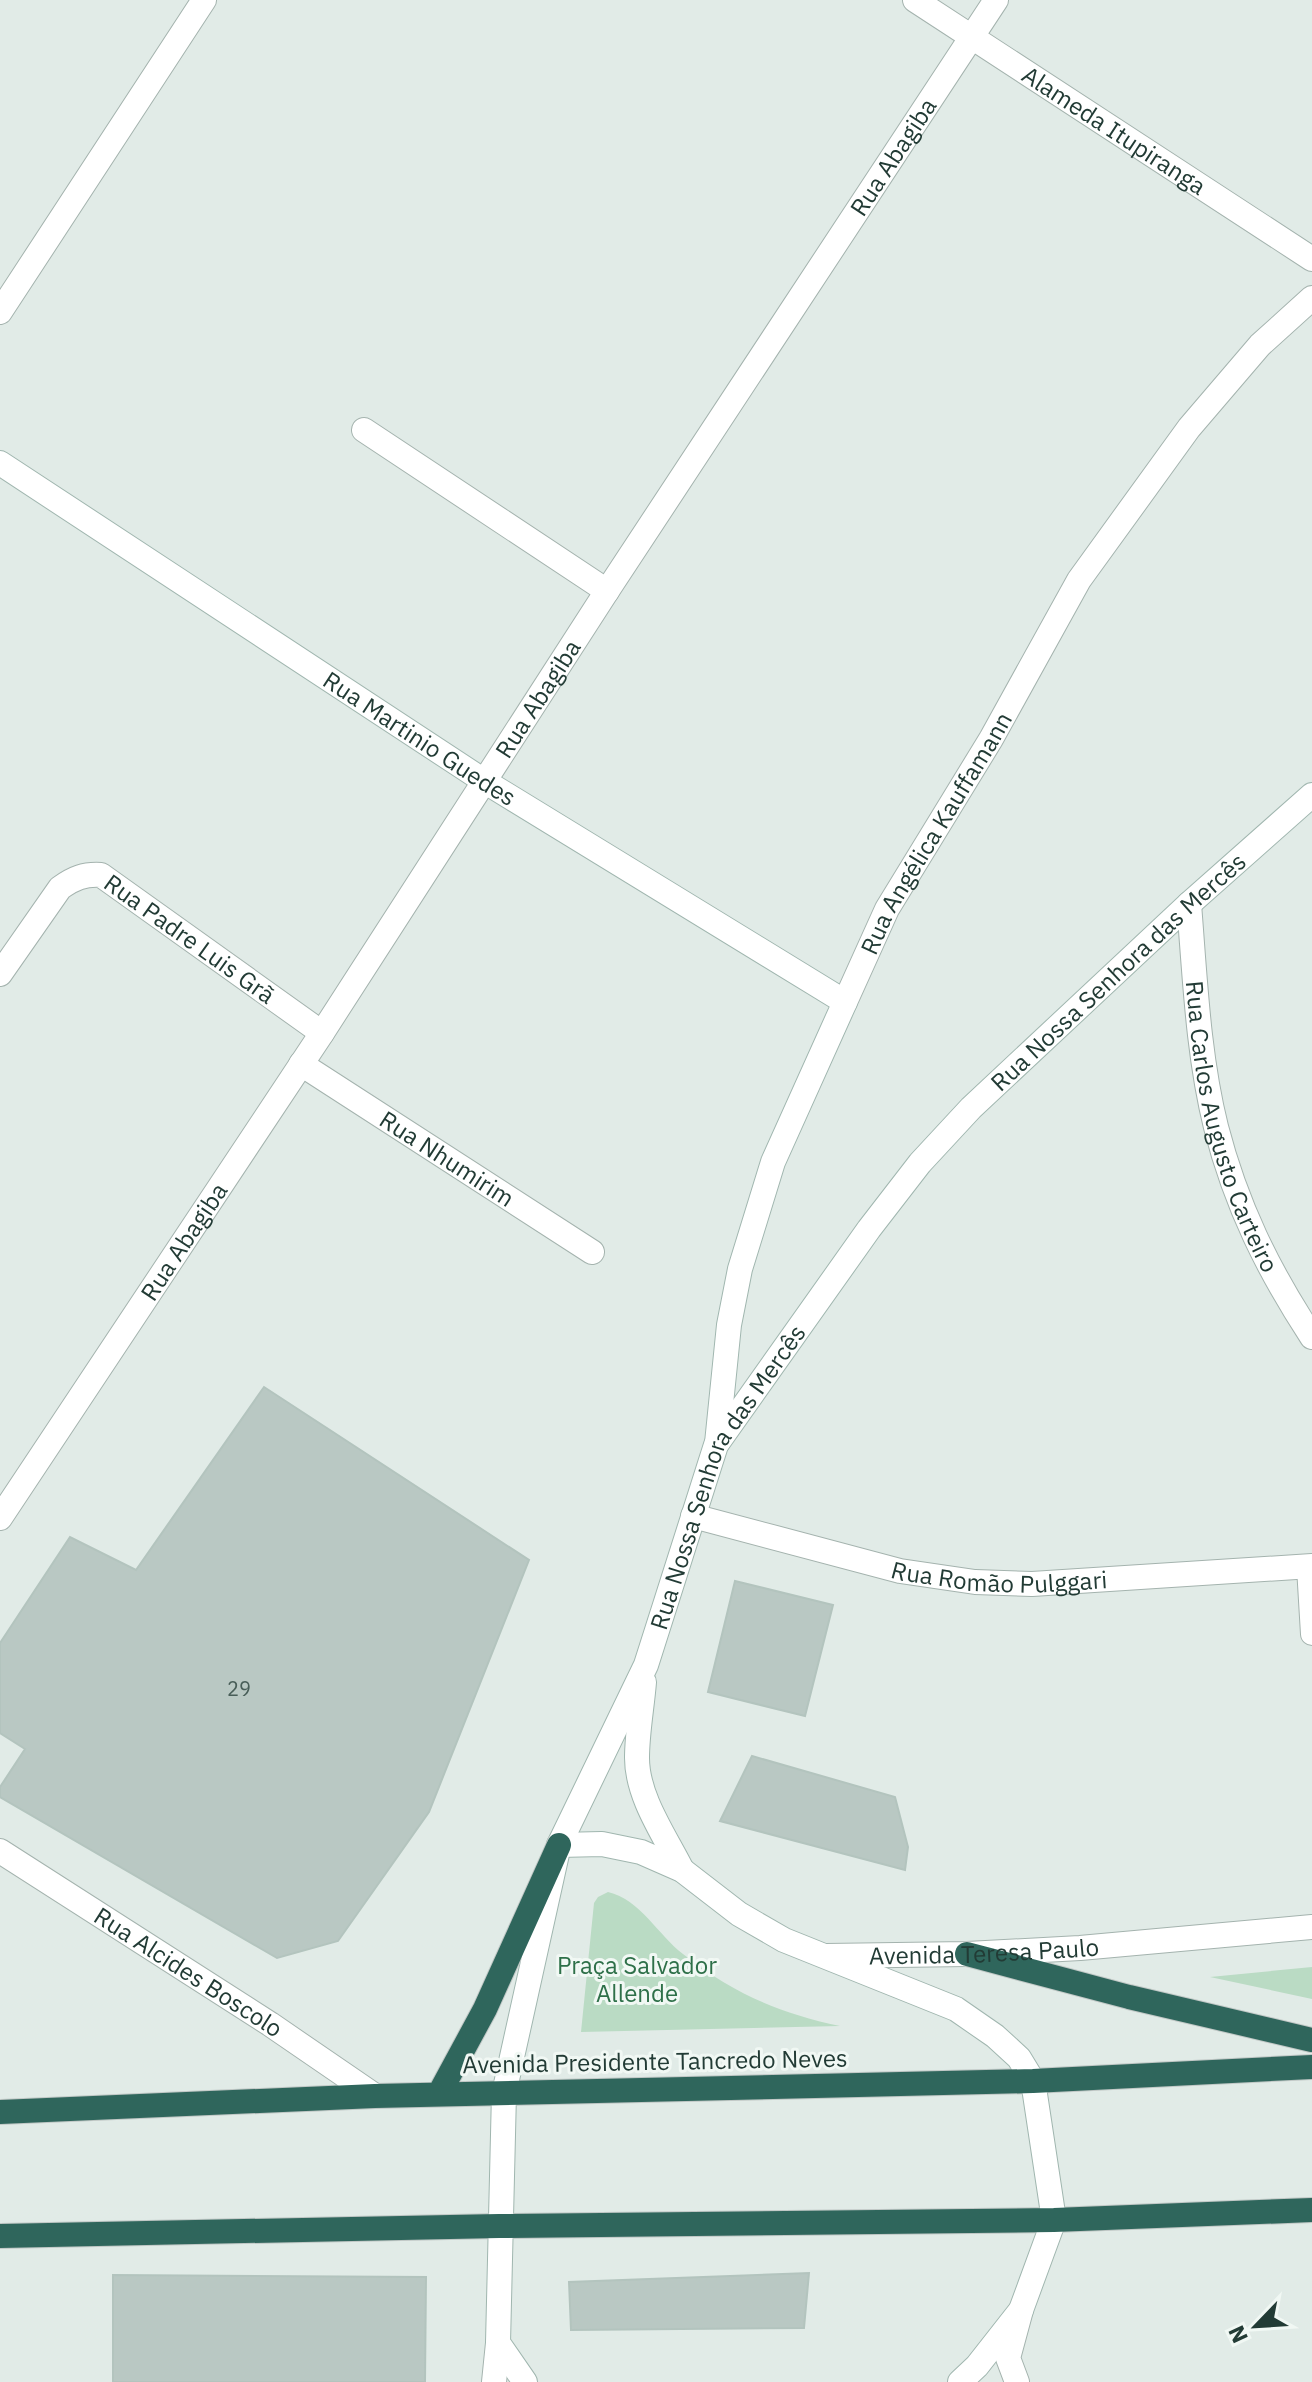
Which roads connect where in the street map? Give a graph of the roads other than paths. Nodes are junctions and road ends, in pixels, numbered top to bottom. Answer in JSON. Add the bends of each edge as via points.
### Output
{"nodes":[{"id":1,"x":204,"y":0,"type":"edge"},
{"id":2,"x":915,"y":0,"type":"edge"},
{"id":3,"x":996,"y":0,"type":"edge"},
{"id":4,"x":971,"y":38,"type":"junction"},
{"id":5,"x":1312,"y":259,"type":"edge"},
{"id":6,"x":1312,"y":298,"type":"edge"},
{"id":7,"x":0,"y":312,"type":"edge"},
{"id":8,"x":364,"y":430,"type":"dead end"},
{"id":9,"x":0,"y":463,"type":"edge"},
{"id":10,"x":607,"y":591,"type":"junction"},
{"id":11,"x":484,"y":781,"type":"junction"},
{"id":12,"x":1312,"y":795,"type":"edge"},
{"id":13,"x":1189,"y":904,"type":"junction"},
{"id":14,"x":0,"y":974,"type":"edge"},
{"id":15,"x":845,"y":1002,"type":"junction"},
{"id":16,"x":322,"y":1033,"type":"junction"},
{"id":17,"x":301,"y":1064,"type":"junction"},
{"id":18,"x":592,"y":1252,"type":"dead end"},
{"id":19,"x":1312,"y":1337,"type":"edge"},
{"id":20,"x":716,"y":1445,"type":"junction"},
{"id":21,"x":693,"y":1516,"type":"junction"},
{"id":22,"x":0,"y":1518,"type":"edge"},
{"id":23,"x":1310,"y":1566,"type":"edge"},
{"id":24,"x":1312,"y":1634,"type":"edge"},
{"id":25,"x":646,"y":1665,"type":"junction"},
{"id":26,"x":559,"y":1845,"type":"junction"},
{"id":27,"x":0,"y":1851,"type":"edge"},
{"id":28,"x":682,"y":1870,"type":"junction"},
{"id":29,"x":1312,"y":1927,"type":"edge"},
{"id":30,"x":967,"y":1954,"type":"junction"},
{"id":31,"x":826,"y":1956,"type":"junction"},
{"id":32,"x":1312,"y":2040,"type":"edge"},
{"id":33,"x":1312,"y":2067,"type":"edge"},
{"id":34,"x":1033,"y":2081,"type":"junction"},
{"id":35,"x":504,"y":2093,"type":"junction"},
{"id":36,"x":439,"y":2094,"type":"junction"},
{"id":37,"x":375,"y":2096,"type":"junction"},
{"id":38,"x":0,"y":2112,"type":"edge"},
{"id":39,"x":1312,"y":2210,"type":"edge"},
{"id":40,"x":1054,"y":2220,"type":"junction"},
{"id":41,"x":499,"y":2226,"type":"junction"},
{"id":42,"x":0,"y":2236,"type":"edge"},
{"id":43,"x":1021,"y":2310,"type":"junction"},
{"id":44,"x":498,"y":2343,"type":"junction"},
{"id":45,"x":494,"y":2382,"type":"edge"},
{"id":46,"x":525,"y":2382,"type":"edge"},
{"id":47,"x":960,"y":2382,"type":"edge"},
{"id":48,"x":1017,"y":2382,"type":"edge"}],
"edges":[{"from":1,"to":7,"type":"street"},
{"from":2,"to":4,"type":"street","name":"Alameda Itupiranga"},
{"from":3,"to":4,"type":"street","name":"Rua Abagiba"},
{"from":4,"to":5,"type":"street","name":"Alameda Itupiranga"},
{"from":4,"to":10,"type":"street","name":"Rua Abagiba"},
{"from":6,"to":15,"type":"street","name":"Rua Angélica Kauffamann","via":[[1260,345],[1189,428],[1079,580],[991,739],[887,909]]},
{"from":8,"to":10,"type":"street"},
{"from":9,"to":11,"type":"street","name":"Rua Martinio Guedes"},
{"from":10,"to":11,"type":"street","name":"Rua Abagiba"},
{"from":11,"to":15,"type":"street","name":"Rua Martinio Guedes"},
{"from":11,"to":16,"type":"street","name":"Rua Abagiba"},
{"from":12,"to":13,"type":"street","name":"Rua Nossa Senhora das Mercês"},
{"from":13,"to":19,"type":"street","name":"Rua Carlos Augusto Carteiro","via":[[1216,1127],[1251,1229]]},
{"from":13,"to":20,"type":"street","name":"Rua Nossa Senhora das Mercês","via":[[971,1108],[920,1163]]},
{"from":14,"to":16,"type":"street","name":"Rua Padre Luis Grã","via":[[60,888],[80,876],[101,875]]},
{"from":15,"to":20,"type":"street","name":"Rua Angélica Kauffamann","via":[[773,1162],[740,1269]]},
{"from":16,"to":17,"type":"street","name":"Rua Abagiba"},
{"from":17,"to":18,"type":"street","name":"Rua Nhumirim"},
{"from":17,"to":22,"type":"street","name":"Rua Abagiba"},
{"from":20,"to":21,"type":"street","name":"Rua Nossa Senhora das Mercês"},
{"from":21,"to":23,"type":"street","name":"Rua Romão Pulggari","via":[[900,1571],[975,1582],[1032,1584]]},
{"from":21,"to":25,"type":"street","name":"Rua Nossa Senhora das Mercês"},
{"from":23,"to":24,"type":"lane"},
{"from":25,"to":26,"type":"street","name":"Rua Nossa Senhora das Mercês"},
{"from":25,"to":28,"type":"street","name":"Avenida Teresa Paulo","via":[[637,1760],[648,1803]]},
{"from":26,"to":28,"type":"street","name":"Avenida Teresa Paulo","via":[[602,1844],[641,1852]]},
{"from":26,"to":35,"type":"street","name":"Rua Nossa Senhora das Mercês"},
{"from":26,"to":36,"type":"highway","via":[[485,2009]]},
{"from":27,"to":37,"type":"street","name":"Rua Alcides Boscolo"},
{"from":28,"to":31,"type":"street","name":"Avenida Teresa Paulo","via":[[739,1914]]},
{"from":29,"to":30,"type":"street","name":"Avenida Teresa Paulo"},
{"from":30,"to":31,"type":"street","name":"Avenida Teresa Paulo"},
{"from":30,"to":32,"type":"highway"},
{"from":31,"to":34,"type":"street","via":[[956,2009],[1003,2043]]},
{"from":33,"to":34,"type":"highway","name":"Avenida Presidente Tancredo Neves"},
{"from":34,"to":35,"type":"highway","name":"Avenida Presidente Tancredo Neves"},
{"from":34,"to":40,"type":"street"},
{"from":35,"to":36,"type":"highway","name":"Avenida Presidente Tancredo Neves"},
{"from":35,"to":41,"type":"street","name":"Rua Nossa Senhora das Mercês"},
{"from":36,"to":37,"type":"highway","name":"Avenida Presidente Tancredo Neves"},
{"from":37,"to":38,"type":"highway","name":"Avenida Presidente Tancredo Neves"},
{"from":39,"to":40,"type":"highway"},
{"from":40,"to":41,"type":"highway"},
{"from":40,"to":43,"type":"street"},
{"from":41,"to":42,"type":"highway"},
{"from":41,"to":44,"type":"street","name":"Rua Nossa Senhora das Mercês"},
{"from":43,"to":47,"type":"street"},
{"from":43,"to":48,"type":"street","via":[[1008,2358]]},
{"from":44,"to":45,"type":"street","name":"Rua Nossa Senhora das Mercês"},
{"from":44,"to":46,"type":"street"}]}
